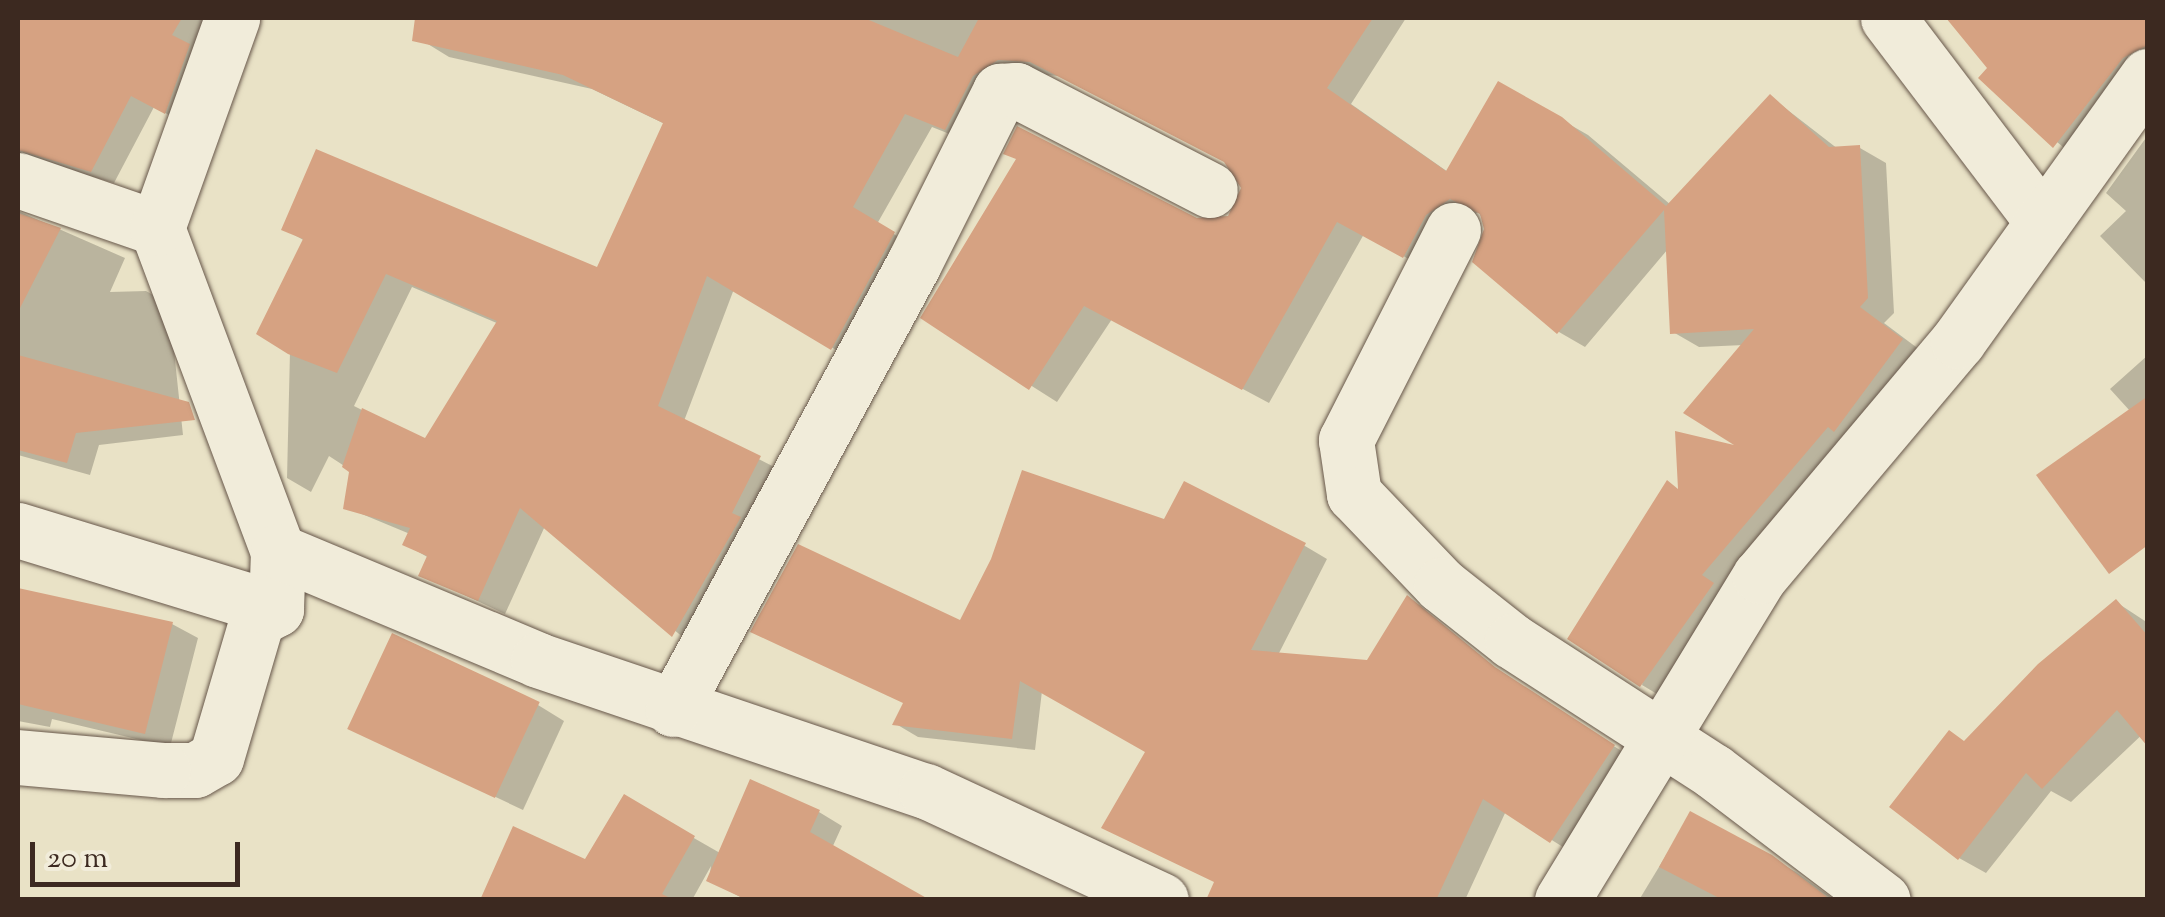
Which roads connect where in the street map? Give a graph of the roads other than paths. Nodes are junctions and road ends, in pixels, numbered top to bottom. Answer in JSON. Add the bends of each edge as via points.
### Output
{"nodes":[{"id":1,"x":232,"y":18,"type":"edge"},
{"id":2,"x":1888,"y":18,"type":"edge"},
{"id":3,"x":2148,"y":76,"type":"edge"},
{"id":4,"x":18,"y":180,"type":"edge"},
{"id":5,"x":1210,"y":190,"type":"dead end"},
{"id":6,"x":2043,"y":222,"type":"junction"},
{"id":7,"x":157,"y":228,"type":"junction"},
{"id":8,"x":1453,"y":230,"type":"dead end"},
{"id":9,"x":18,"y":530,"type":"edge"},
{"id":10,"x":278,"y":550,"type":"junction"},
{"id":11,"x":276,"y":609,"type":"junction"},
{"id":12,"x":673,"y":709,"type":"junction"},
{"id":13,"x":1657,"y":740,"type":"junction"},
{"id":14,"x":18,"y":757,"type":"edge"},
{"id":15,"x":1161,"y":900,"type":"edge"},
{"id":16,"x":1562,"y":900,"type":"edge"},
{"id":17,"x":1883,"y":900,"type":"edge"}],
"edges":[{"from":1,"to":7,"type":"street"},
{"from":2,"to":6,"type":"street"},
{"from":3,"to":6,"type":"street"},
{"from":4,"to":7,"type":"street"},
{"from":5,"to":12,"type":"street","via":[[1016,90],[1000,91],[914,265]]},
{"from":6,"to":13,"type":"street","via":[[1958,341],[1760,576]]},
{"from":7,"to":10,"type":"street"},
{"from":8,"to":13,"type":"street","via":[[1346,440],[1354,494],[1441,586]]},
{"from":9,"to":11,"type":"street"},
{"from":10,"to":11,"type":"street"},
{"from":10,"to":12,"type":"street"},
{"from":11,"to":14,"type":"street","via":[[257,620],[216,758],[206,764],[164,770]]},
{"from":12,"to":15,"type":"street","via":[[926,791]]},
{"from":13,"to":16,"type":"street"},
{"from":13,"to":17,"type":"street","via":[[1713,771]]}]}
